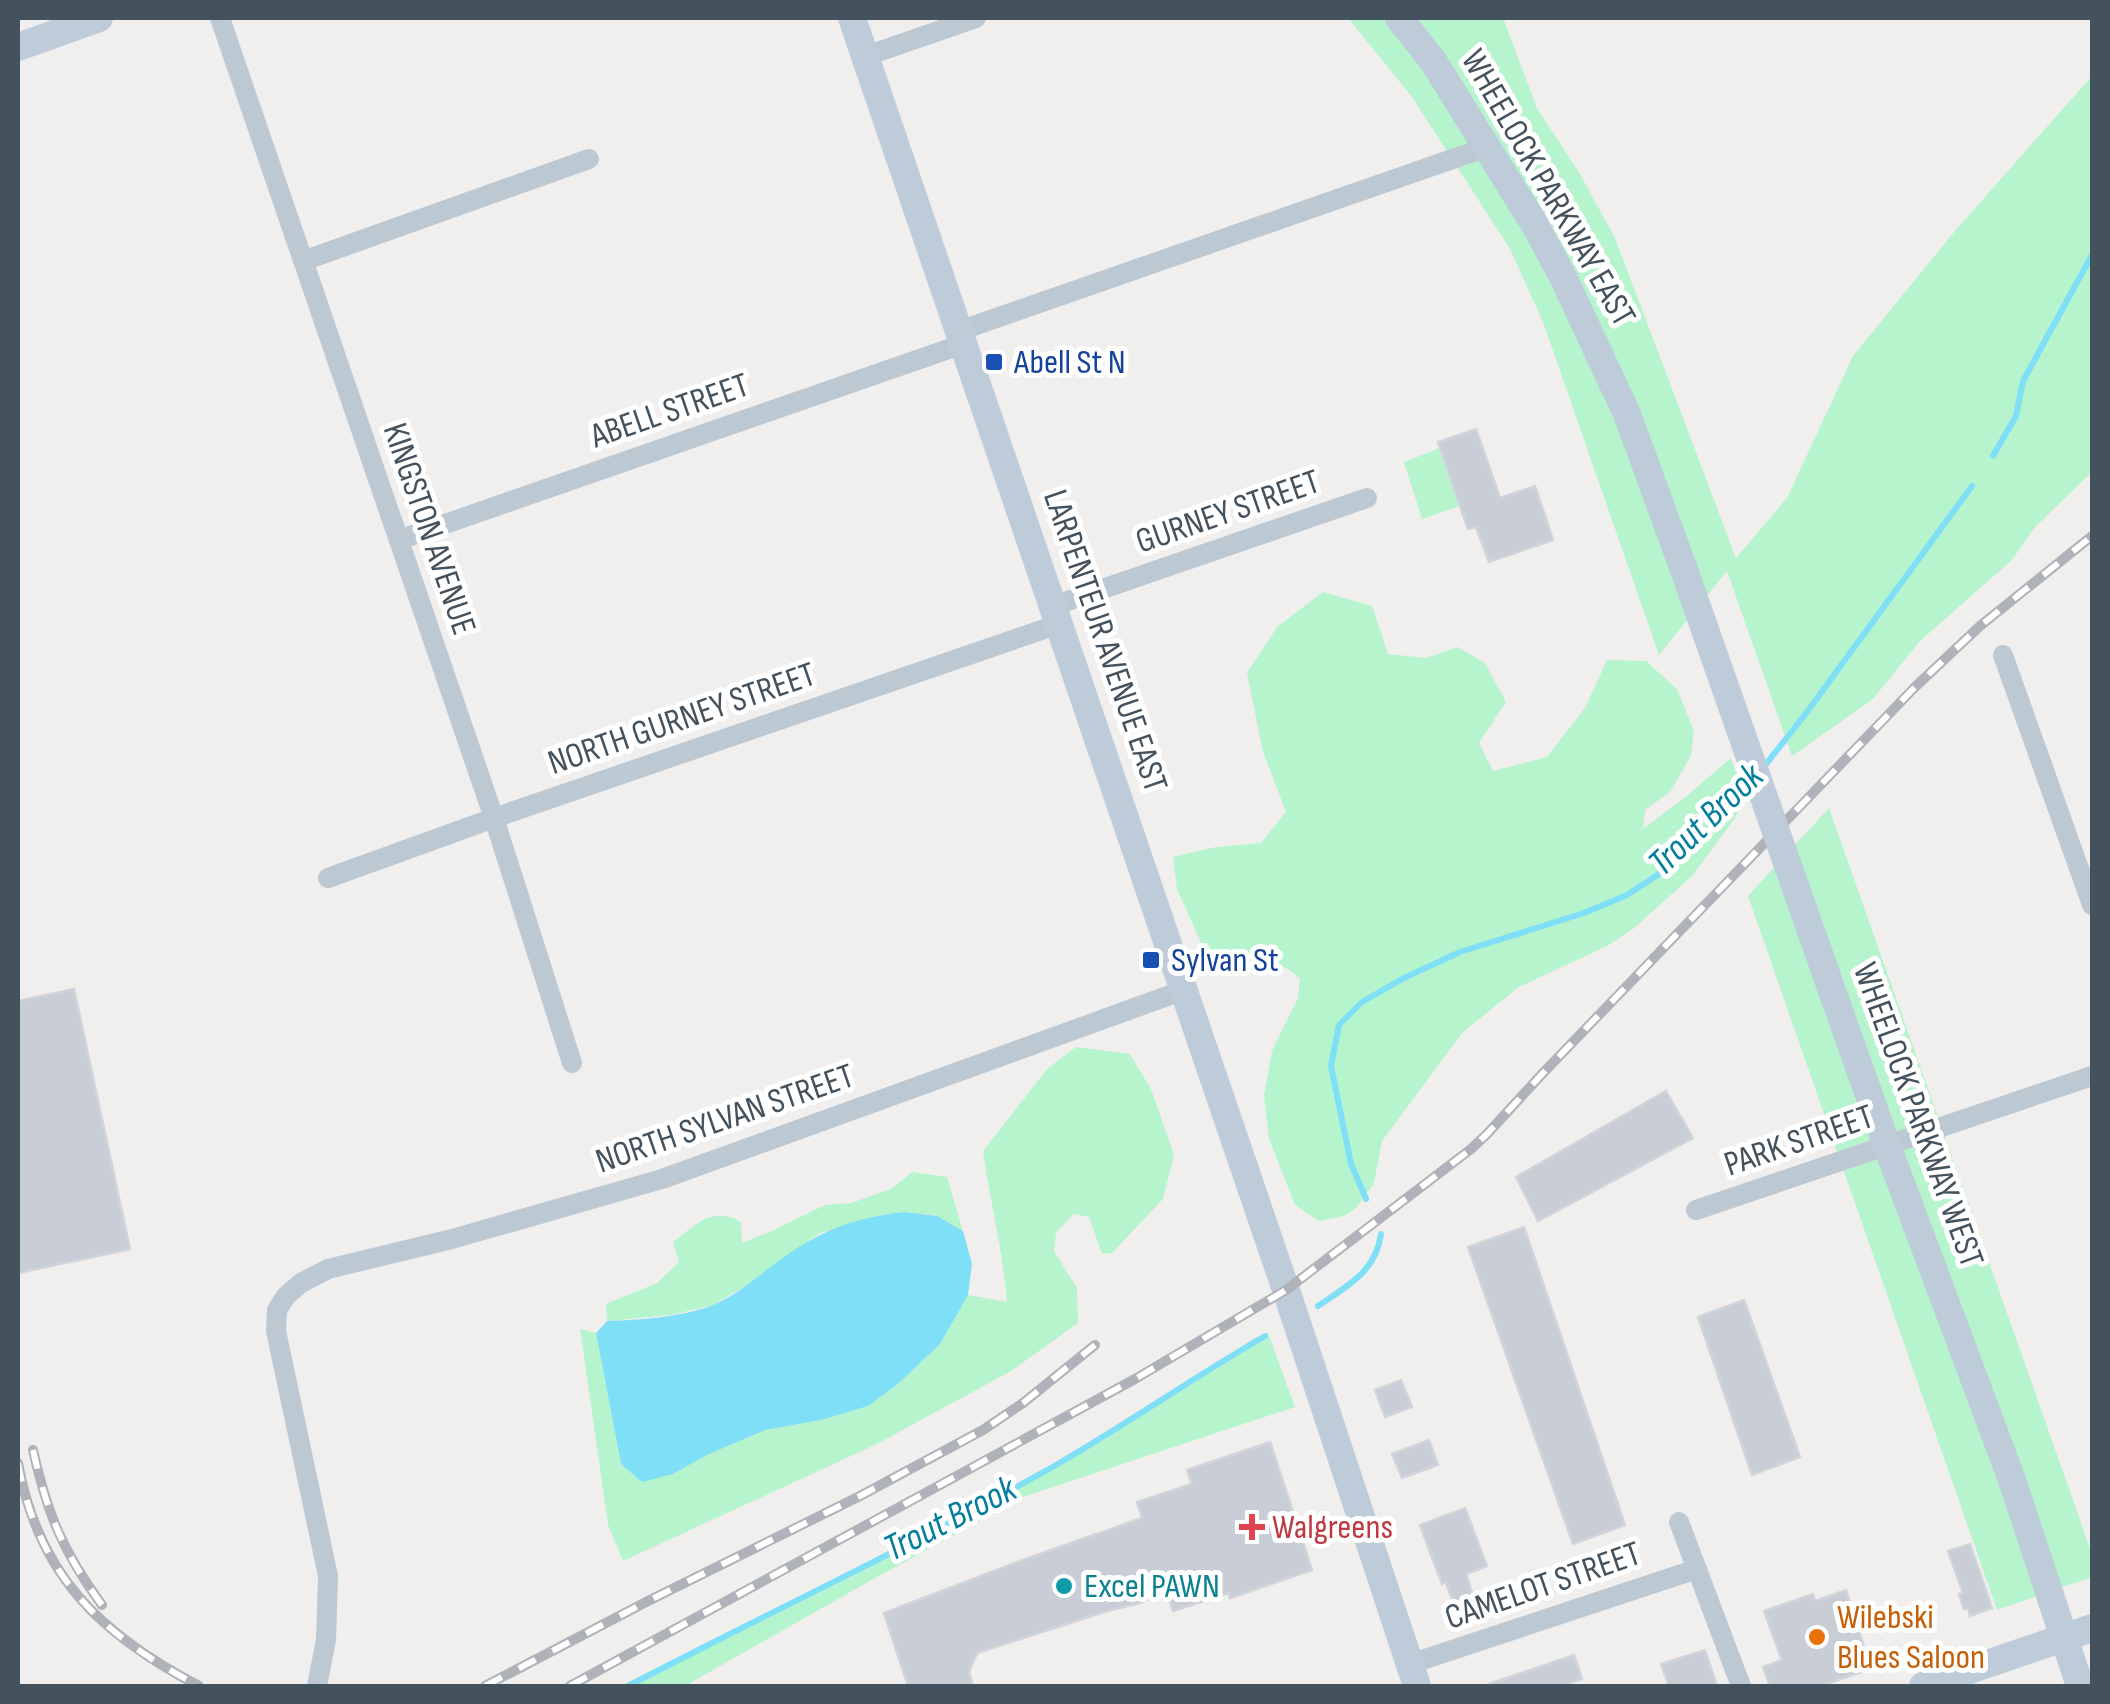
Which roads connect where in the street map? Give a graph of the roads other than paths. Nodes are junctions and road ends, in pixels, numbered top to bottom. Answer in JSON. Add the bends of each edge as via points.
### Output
{"nodes":[{"id":1,"x":100,"y":18,"type":"edge"},
{"id":2,"x":220,"y":18,"type":"edge"},
{"id":3,"x":852,"y":18,"type":"edge"},
{"id":4,"x":976,"y":18,"type":"edge"},
{"id":5,"x":1399,"y":18,"type":"edge"},
{"id":6,"x":18,"y":47,"type":"edge"},
{"id":7,"x":866,"y":56,"type":"junction"},
{"id":8,"x":1487,"y":147,"type":"junction"},
{"id":9,"x":589,"y":160,"type":"dead end"},
{"id":10,"x":303,"y":261,"type":"junction"},
{"id":11,"x":961,"y":338,"type":"junction"},
{"id":12,"x":1367,"y":498,"type":"dead end"},
{"id":13,"x":399,"y":540,"type":"junction"},
{"id":14,"x":1684,"y":570,"type":"joint"},
{"id":15,"x":1056,"y":615,"type":"junction"},
{"id":16,"x":2003,"y":654,"type":"dead end"},
{"id":17,"x":494,"y":818,"type":"junction"},
{"id":18,"x":328,"y":878,"type":"dead end"},
{"id":19,"x":2092,"y":905,"type":"edge"},
{"id":20,"x":1184,"y":990,"type":"junction"},
{"id":21,"x":572,"y":1064,"type":"dead end"},
{"id":22,"x":2092,"y":1076,"type":"edge"},
{"id":23,"x":1887,"y":1146,"type":"junction"},
{"id":24,"x":1696,"y":1210,"type":"dead end"},
{"id":25,"x":1679,"y":1522,"type":"dead end"},
{"id":26,"x":1697,"y":1568,"type":"junction"},
{"id":27,"x":2092,"y":1628,"type":"edge"},
{"id":28,"x":2064,"y":1637,"type":"junction"},
{"id":29,"x":1413,"y":1675,"type":"edge"},
{"id":30,"x":316,"y":1686,"type":"edge"},
{"id":31,"x":1742,"y":1686,"type":"edge"},
{"id":32,"x":1923,"y":1686,"type":"edge"},
{"id":33,"x":2080,"y":1686,"type":"edge"}],
"edges":[{"from":1,"to":6,"type":"street"},
{"from":2,"to":10,"type":"street","name":"KINGSTON AVENUE"},
{"from":3,"to":7,"type":"street","name":"LARPENTEUR AVENUE EAST"},
{"from":4,"to":7,"type":"street"},
{"from":5,"to":8,"type":"street","name":"WHEELOCK PARKWAY EAST"},
{"from":7,"to":11,"type":"street","name":"LARPENTEUR AVENUE EAST"},
{"from":8,"to":11,"type":"street","name":"ABELL STREET"},
{"from":8,"to":14,"type":"street","name":"WHEELOCK PARKWAY EAST","via":[[1599,349]]},
{"from":9,"to":10,"type":"street"},
{"from":10,"to":13,"type":"street","name":"KINGSTON AVENUE"},
{"from":11,"to":13,"type":"street","name":"ABELL STREET"},
{"from":11,"to":15,"type":"street","name":"LARPENTEUR AVENUE EAST"},
{"from":12,"to":15,"type":"street","name":"GURNEY STREET"},
{"from":13,"to":17,"type":"street","name":"KINGSTON AVENUE"},
{"from":14,"to":23,"type":"street","name":"WHEELOCK PARKWAY WEST","bridge":true},
{"from":15,"to":17,"type":"street","name":"NORTH GURNEY STREET"},
{"from":15,"to":20,"type":"street","name":"LARPENTEUR AVENUE EAST"},
{"from":16,"to":19,"type":"street"},
{"from":17,"to":18,"type":"street","name":"NORTH GURNEY STREET"},
{"from":17,"to":21,"type":"street","name":"KINGSTON AVENUE"},
{"from":20,"to":29,"type":"street","name":"LARPENTEUR AVENUE EAST"},
{"from":20,"to":30,"type":"street","name":"NORTH SYLVAN STREET","via":[[662,1180],[328,1269],[300,1283],[277,1310],[276,1331],[328,1576]]},
{"from":22,"to":23,"type":"street","name":"PARK STREET"},
{"from":23,"to":24,"type":"street","name":"PARK STREET"},
{"from":23,"to":28,"type":"street","name":"WHEELOCK PARKWAY WEST"},
{"from":25,"to":26,"type":"street"},
{"from":26,"to":29,"type":"street","name":"CAMELOT STREET"},
{"from":26,"to":31,"type":"street"},
{"from":27,"to":28,"type":"street"},
{"from":28,"to":32,"type":"street"},
{"from":28,"to":33,"type":"street","name":"WHEELOCK PARKWAY WEST"}]}
